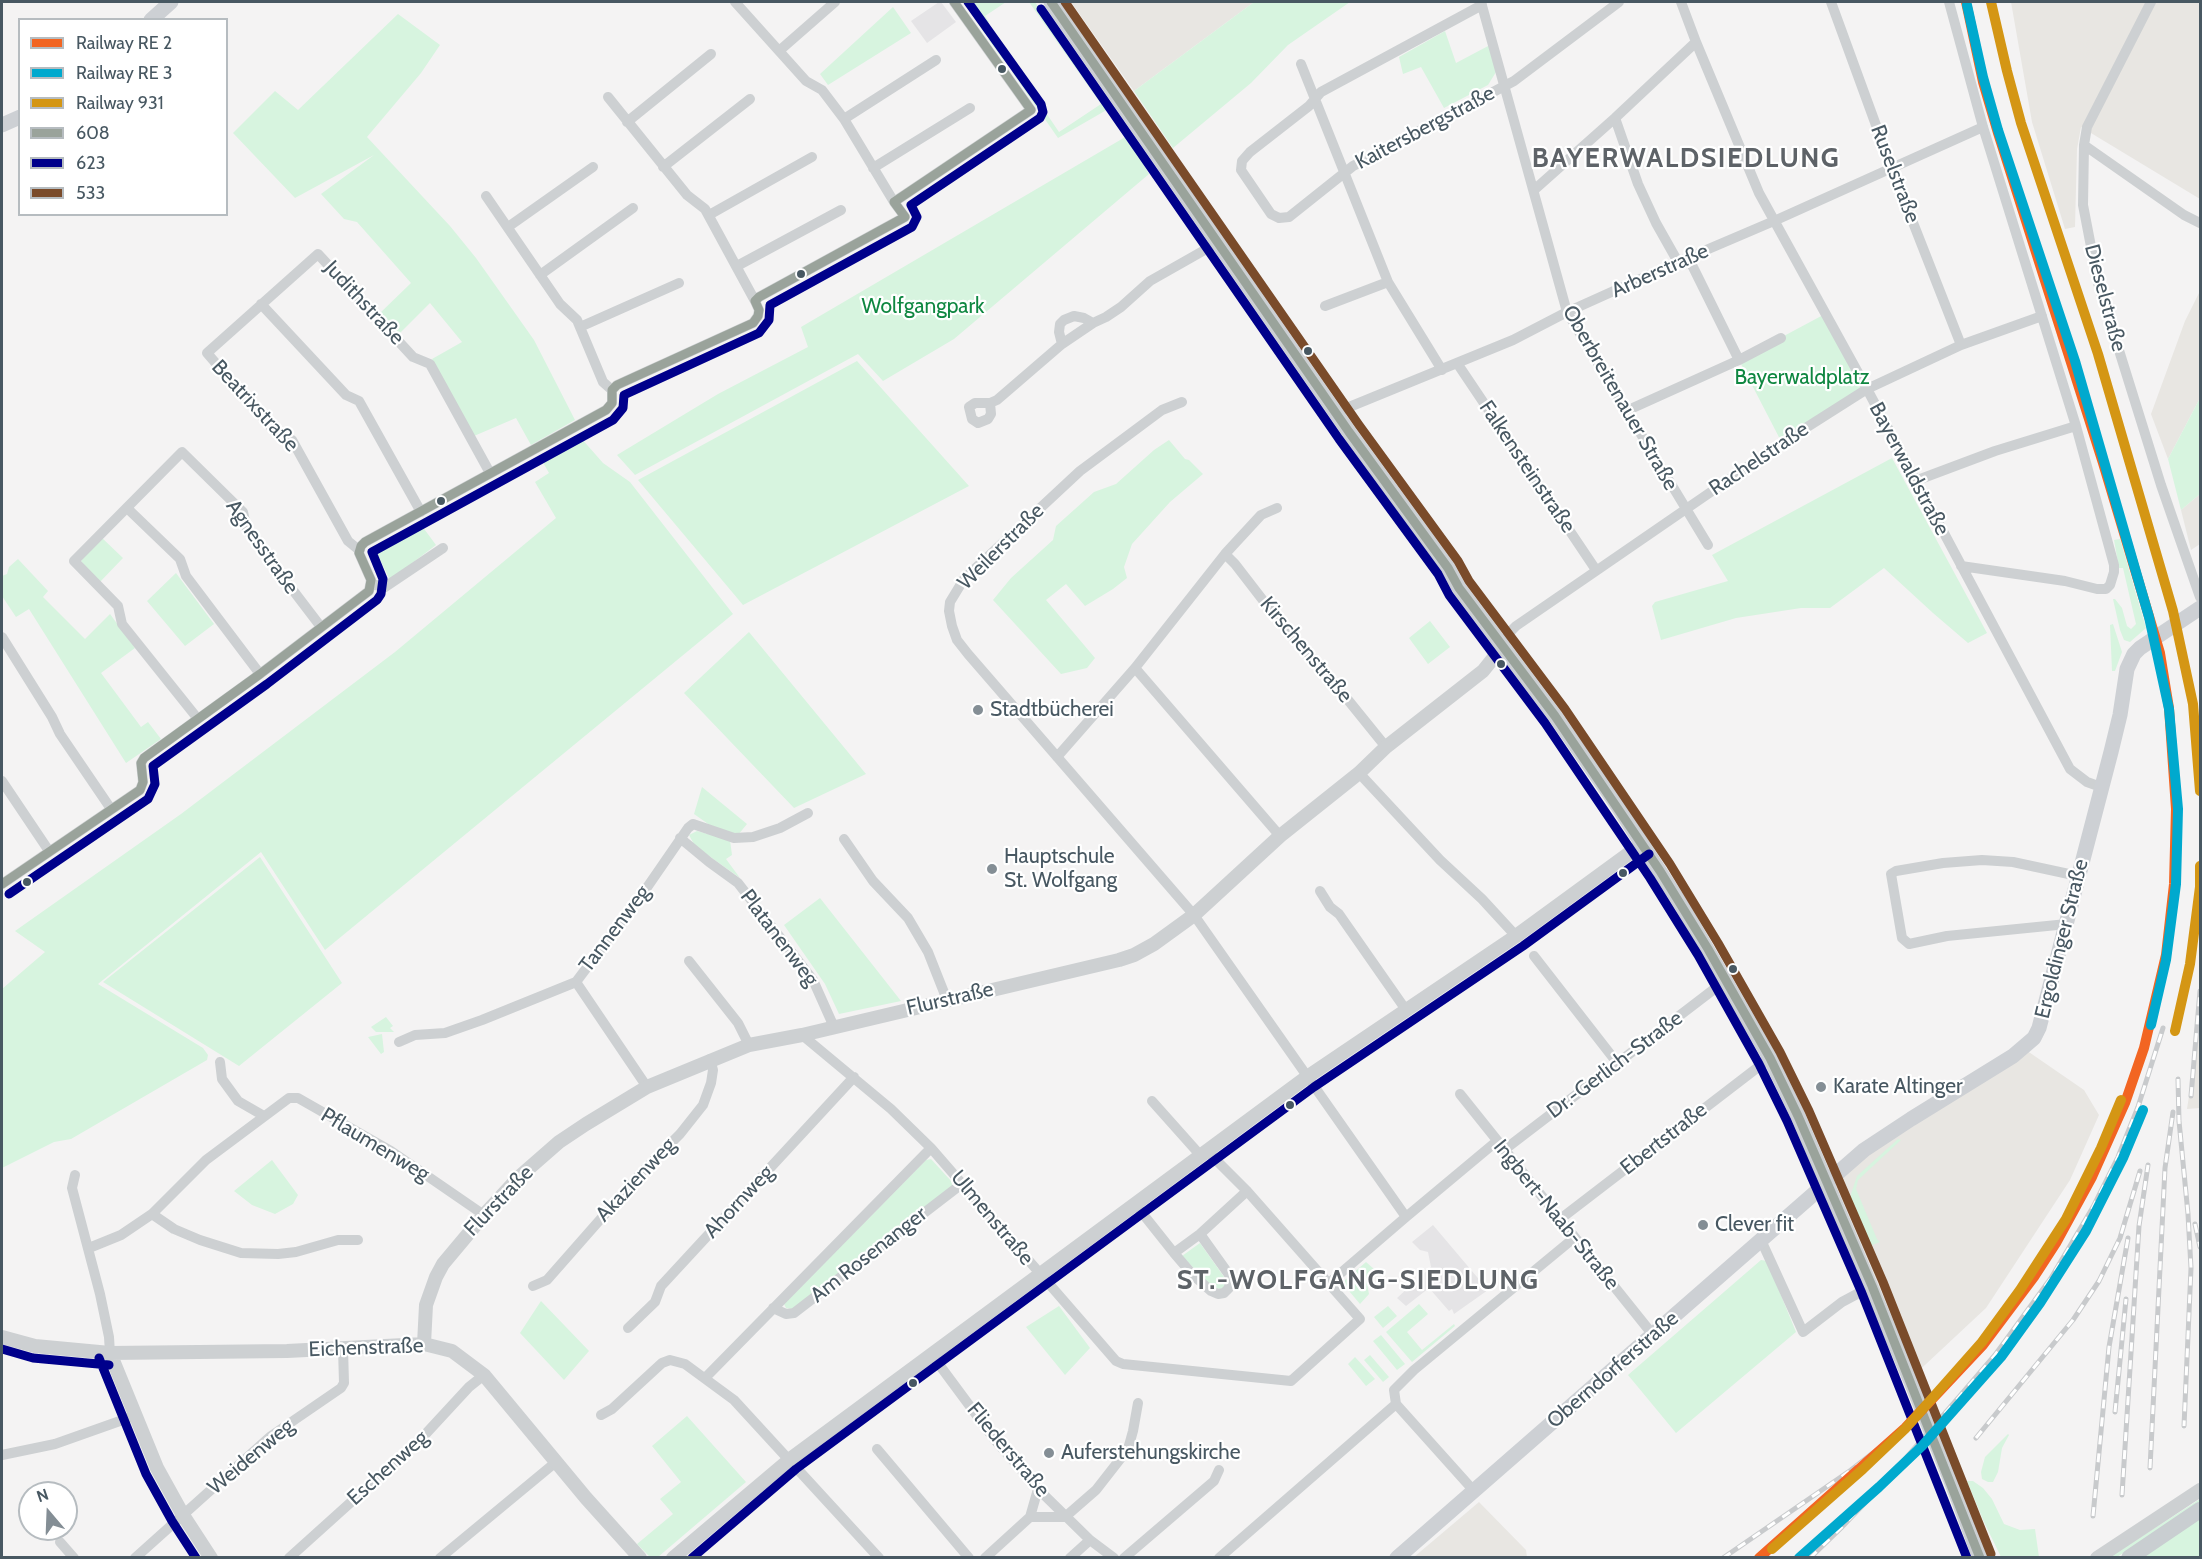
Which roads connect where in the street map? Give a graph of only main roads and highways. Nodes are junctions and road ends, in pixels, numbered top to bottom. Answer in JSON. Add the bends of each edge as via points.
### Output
{"nodes":[{"id":1,"x":171,"y":2,"type":"edge"},
{"id":2,"x":1051,"y":2,"type":"edge"},
{"id":3,"x":154,"y":18,"type":"edge"},
{"id":4,"x":18,"y":118,"type":"edge"},
{"id":5,"x":2,"y":125,"type":"edge"},
{"id":6,"x":2200,"y":608,"type":"edge"},
{"id":7,"x":1827,"y":1182,"type":"junction"},
{"id":8,"x":2200,"y":1510,"type":"edge"},
{"id":9,"x":1397,"y":1557,"type":"edge"},
{"id":10,"x":1980,"y":1557,"type":"edge"},
{"id":11,"x":2128,"y":1557,"type":"edge"}],
"edges":[{"from":1,"to":3,"type":"main road"},
{"from":2,"to":7,"type":"main road","via":[[1349,432],[1555,716],[1642,844],[1770,1058]]},
{"from":4,"to":5,"type":"main road"},
{"from":6,"to":7,"type":"main road","name":"Ergoldinger Straße","via":[[2134,654],[2127,669],[2120,716],[2067,924],[2039,1028],[2030,1043],[1864,1150]]},
{"from":7,"to":9,"type":"main road","name":"Oberndorferstraße"},
{"from":7,"to":10,"type":"main road","bridge":true},
{"from":8,"to":11,"type":"main road"}]}
